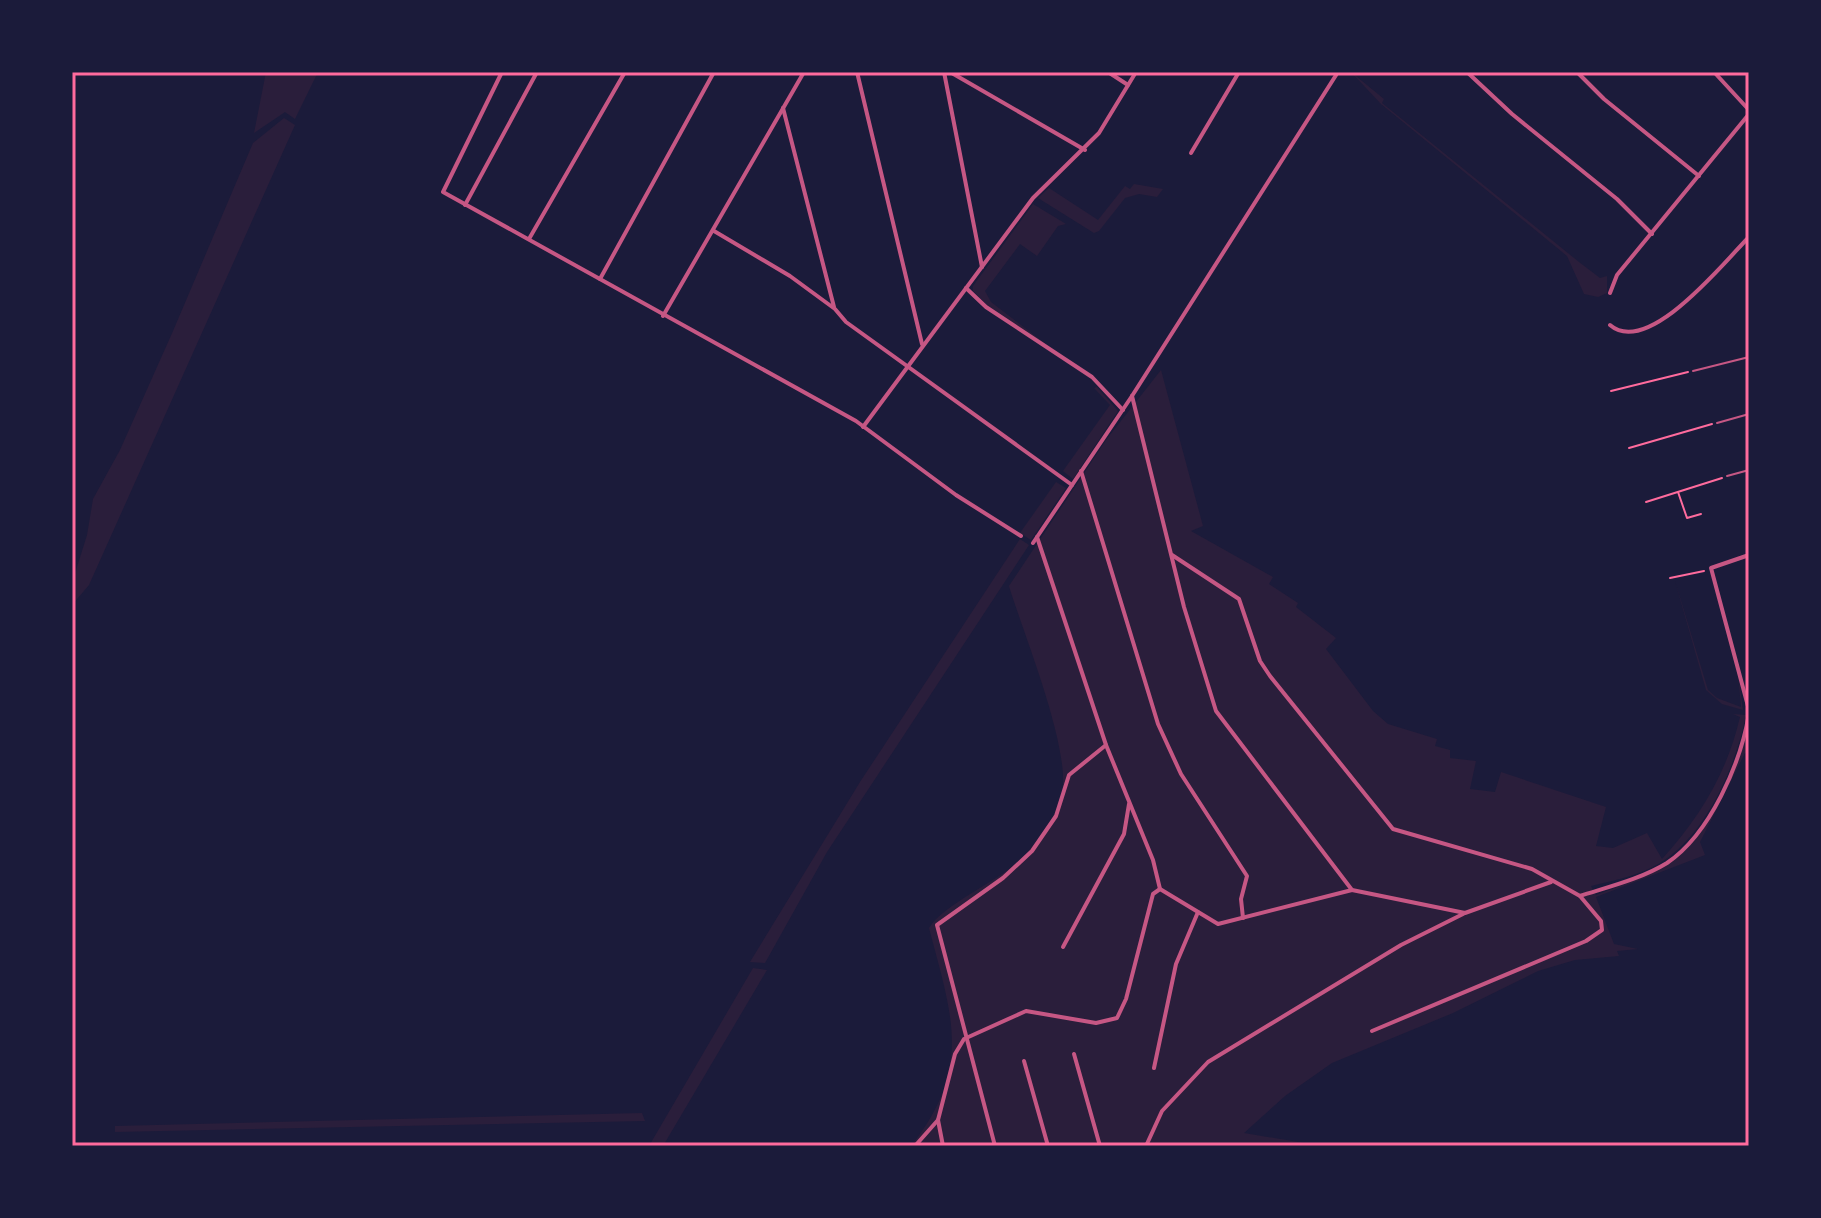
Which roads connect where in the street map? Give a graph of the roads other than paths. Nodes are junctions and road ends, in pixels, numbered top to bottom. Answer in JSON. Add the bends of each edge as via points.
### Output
{"nodes":[{"id":1,"x":502,"y":72,"type":"edge"},
{"id":2,"x":537,"y":72,"type":"edge"},
{"id":3,"x":625,"y":72,"type":"edge"},
{"id":4,"x":714,"y":72,"type":"edge"},
{"id":5,"x":804,"y":72,"type":"edge"},
{"id":6,"x":857,"y":72,"type":"edge"},
{"id":7,"x":947,"y":72,"type":"edge"},
{"id":8,"x":1108,"y":72,"type":"edge"},
{"id":9,"x":1136,"y":72,"type":"edge"},
{"id":10,"x":1239,"y":72,"type":"edge"},
{"id":11,"x":1338,"y":72,"type":"edge"},
{"id":12,"x":1467,"y":72,"type":"edge"},
{"id":13,"x":1577,"y":72,"type":"edge"},
{"id":14,"x":1714,"y":72,"type":"edge"},
{"id":15,"x":1128,"y":85,"type":"junction"},
{"id":16,"x":783,"y":108,"type":"junction"},
{"id":17,"x":1749,"y":112,"type":"edge"},
{"id":18,"x":1085,"y":150,"type":"junction"},
{"id":19,"x":1191,"y":153,"type":"dead end"},
{"id":20,"x":1699,"y":176,"type":"junction"},
{"id":21,"x":465,"y":205,"type":"junction"},
{"id":22,"x":714,"y":231,"type":"junction"},
{"id":23,"x":1652,"y":234,"type":"junction"},
{"id":24,"x":1749,"y":237,"type":"edge"},
{"id":25,"x":529,"y":239,"type":"junction"},
{"id":26,"x":982,"y":267,"type":"junction"},
{"id":27,"x":600,"y":279,"type":"junction"},
{"id":28,"x":966,"y":288,"type":"junction"},
{"id":29,"x":1610,"y":293,"type":"dead end"},
{"id":30,"x":835,"y":309,"type":"junction"},
{"id":31,"x":663,"y":316,"type":"junction"},
{"id":32,"x":1610,"y":325,"type":"dead end"},
{"id":33,"x":922,"y":344,"type":"junction"},
{"id":34,"x":1749,"y":357,"type":"edge"},
{"id":35,"x":907,"y":364,"type":"junction"},
{"id":36,"x":1693,"y":371,"type":"road end"},
{"id":37,"x":1132,"y":396,"type":"junction"},
{"id":38,"x":1123,"y":410,"type":"junction"},
{"id":39,"x":1749,"y":414,"type":"edge"},
{"id":40,"x":1717,"y":423,"type":"road end"},
{"id":41,"x":863,"y":427,"type":"junction"},
{"id":42,"x":1749,"y":470,"type":"edge"},
{"id":43,"x":1081,"y":471,"type":"junction"},
{"id":44,"x":1727,"y":476,"type":"road end"},
{"id":45,"x":1072,"y":485,"type":"junction"},
{"id":46,"x":1021,"y":536,"type":"dead end"},
{"id":47,"x":1037,"y":537,"type":"junction"},
{"id":48,"x":1033,"y":543,"type":"dead end"},
{"id":49,"x":1172,"y":555,"type":"junction"},
{"id":50,"x":1749,"y":555,"type":"edge"},
{"id":51,"x":1749,"y":712,"type":"edge"},
{"id":52,"x":1106,"y":745,"type":"junction"},
{"id":53,"x":1129,"y":802,"type":"junction"},
{"id":54,"x":1139,"y":824,"type":"junction"},
{"id":55,"x":1127,"y":825,"type":"junction"},
{"id":56,"x":1551,"y":882,"type":"junction"},
{"id":57,"x":1160,"y":889,"type":"junction"},
{"id":58,"x":1352,"y":890,"type":"junction"},
{"id":59,"x":1580,"y":896,"type":"junction"},
{"id":60,"x":1198,"y":912,"type":"junction"},
{"id":61,"x":1465,"y":913,"type":"junction"},
{"id":62,"x":1243,"y":918,"type":"junction"},
{"id":63,"x":1063,"y":947,"type":"dead end"},
{"id":64,"x":1372,"y":1031,"type":"dead end"},
{"id":65,"x":964,"y":1039,"type":"junction"},
{"id":66,"x":1074,"y":1054,"type":"dead end"},
{"id":67,"x":1024,"y":1061,"type":"dead end"},
{"id":68,"x":1154,"y":1068,"type":"dead end"},
{"id":69,"x":938,"y":1120,"type":"junction"},
{"id":70,"x":915,"y":1146,"type":"edge"},
{"id":71,"x":943,"y":1146,"type":"edge"},
{"id":72,"x":995,"y":1146,"type":"edge"},
{"id":73,"x":1048,"y":1146,"type":"edge"},
{"id":74,"x":1100,"y":1146,"type":"edge"},
{"id":75,"x":1146,"y":1146,"type":"edge"}],
"edges":[{"from":1,"to":21,"type":"street","via":[[443,192]]},
{"from":2,"to":21,"type":"street"},
{"from":3,"to":25,"type":"street"},
{"from":4,"to":27,"type":"street"},
{"from":5,"to":16,"type":"street"},
{"from":6,"to":33,"type":"street"},
{"from":7,"to":18,"type":"street"},
{"from":7,"to":26,"type":"street"},
{"from":8,"to":15,"type":"street"},
{"from":9,"to":15,"type":"street"},
{"from":10,"to":19,"type":"street"},
{"from":11,"to":37,"type":"street"},
{"from":12,"to":23,"type":"street"},
{"from":13,"to":20,"type":"street"},
{"from":14,"to":17,"type":"street"},
{"from":15,"to":18,"type":"street"},
{"from":16,"to":22,"type":"street"},
{"from":16,"to":30,"type":"street"},
{"from":17,"to":20,"type":"street"},
{"from":18,"to":26,"type":"street","via":[[1033,198]]},
{"from":20,"to":23,"type":"street"},
{"from":21,"to":25,"type":"street"},
{"from":22,"to":30,"type":"street"},
{"from":22,"to":31,"type":"street"},
{"from":23,"to":29,"type":"street","via":[[1617,275]]},
{"from":24,"to":32,"type":"street","via":[[1667,318],[1627,331]]},
{"from":25,"to":27,"type":"street"},
{"from":26,"to":28,"type":"street"},
{"from":27,"to":31,"type":"street"},
{"from":28,"to":33,"type":"street"},
{"from":28,"to":38,"type":"street","via":[[1092,377]]},
{"from":30,"to":35,"type":"street"},
{"from":31,"to":41,"type":"street"},
{"from":33,"to":35,"type":"street"},
{"from":34,"to":36,"type":"lane"},
{"from":35,"to":41,"type":"street"},
{"from":35,"to":45,"type":"street"},
{"from":37,"to":38,"type":"street"},
{"from":37,"to":49,"type":"street"},
{"from":38,"to":43,"type":"street"},
{"from":39,"to":40,"type":"lane"},
{"from":41,"to":46,"type":"street"},
{"from":42,"to":44,"type":"lane"},
{"from":43,"to":45,"type":"street"},
{"from":43,"to":62,"type":"street","via":[[1158,724],[1181,774],[1247,876]]},
{"from":45,"to":47,"type":"street"},
{"from":47,"to":48,"type":"street"},
{"from":47,"to":52,"type":"street"},
{"from":49,"to":56,"type":"street","via":[[1239,599],[1270,676],[1393,829],[1532,869]]},
{"from":49,"to":58,"type":"street","via":[[1220,718]]},
{"from":50,"to":51,"type":"street","via":[[1711,568]]},
{"from":51,"to":59,"type":"street","via":[[1726,779],[1692,839],[1665,864]]},
{"from":52,"to":53,"type":"street"},
{"from":52,"to":65,"type":"street","via":[[1073,770],[1056,816],[1026,857],[937,925]]},
{"from":53,"to":54,"type":"street"},
{"from":53,"to":55,"type":"street"},
{"from":54,"to":55,"type":"street"},
{"from":54,"to":57,"type":"street"},
{"from":55,"to":63,"type":"street"},
{"from":56,"to":59,"type":"street"},
{"from":56,"to":61,"type":"street"},
{"from":57,"to":60,"type":"street"},
{"from":57,"to":65,"type":"street","via":[[1153,894],[1117,1018],[1096,1023],[1026,1011]]},
{"from":58,"to":61,"type":"street"},
{"from":58,"to":62,"type":"street"},
{"from":59,"to":64,"type":"street","via":[[1601,921],[1596,936]]},
{"from":60,"to":62,"type":"street","via":[[1218,924]]},
{"from":60,"to":68,"type":"street","via":[[1176,964]]},
{"from":61,"to":75,"type":"street","via":[[1401,945],[1208,1062],[1162,1111]]},
{"from":65,"to":69,"type":"street"},
{"from":65,"to":72,"type":"street"},
{"from":66,"to":74,"type":"street"},
{"from":67,"to":73,"type":"street"},
{"from":69,"to":70,"type":"street"},
{"from":69,"to":71,"type":"street"}]}
